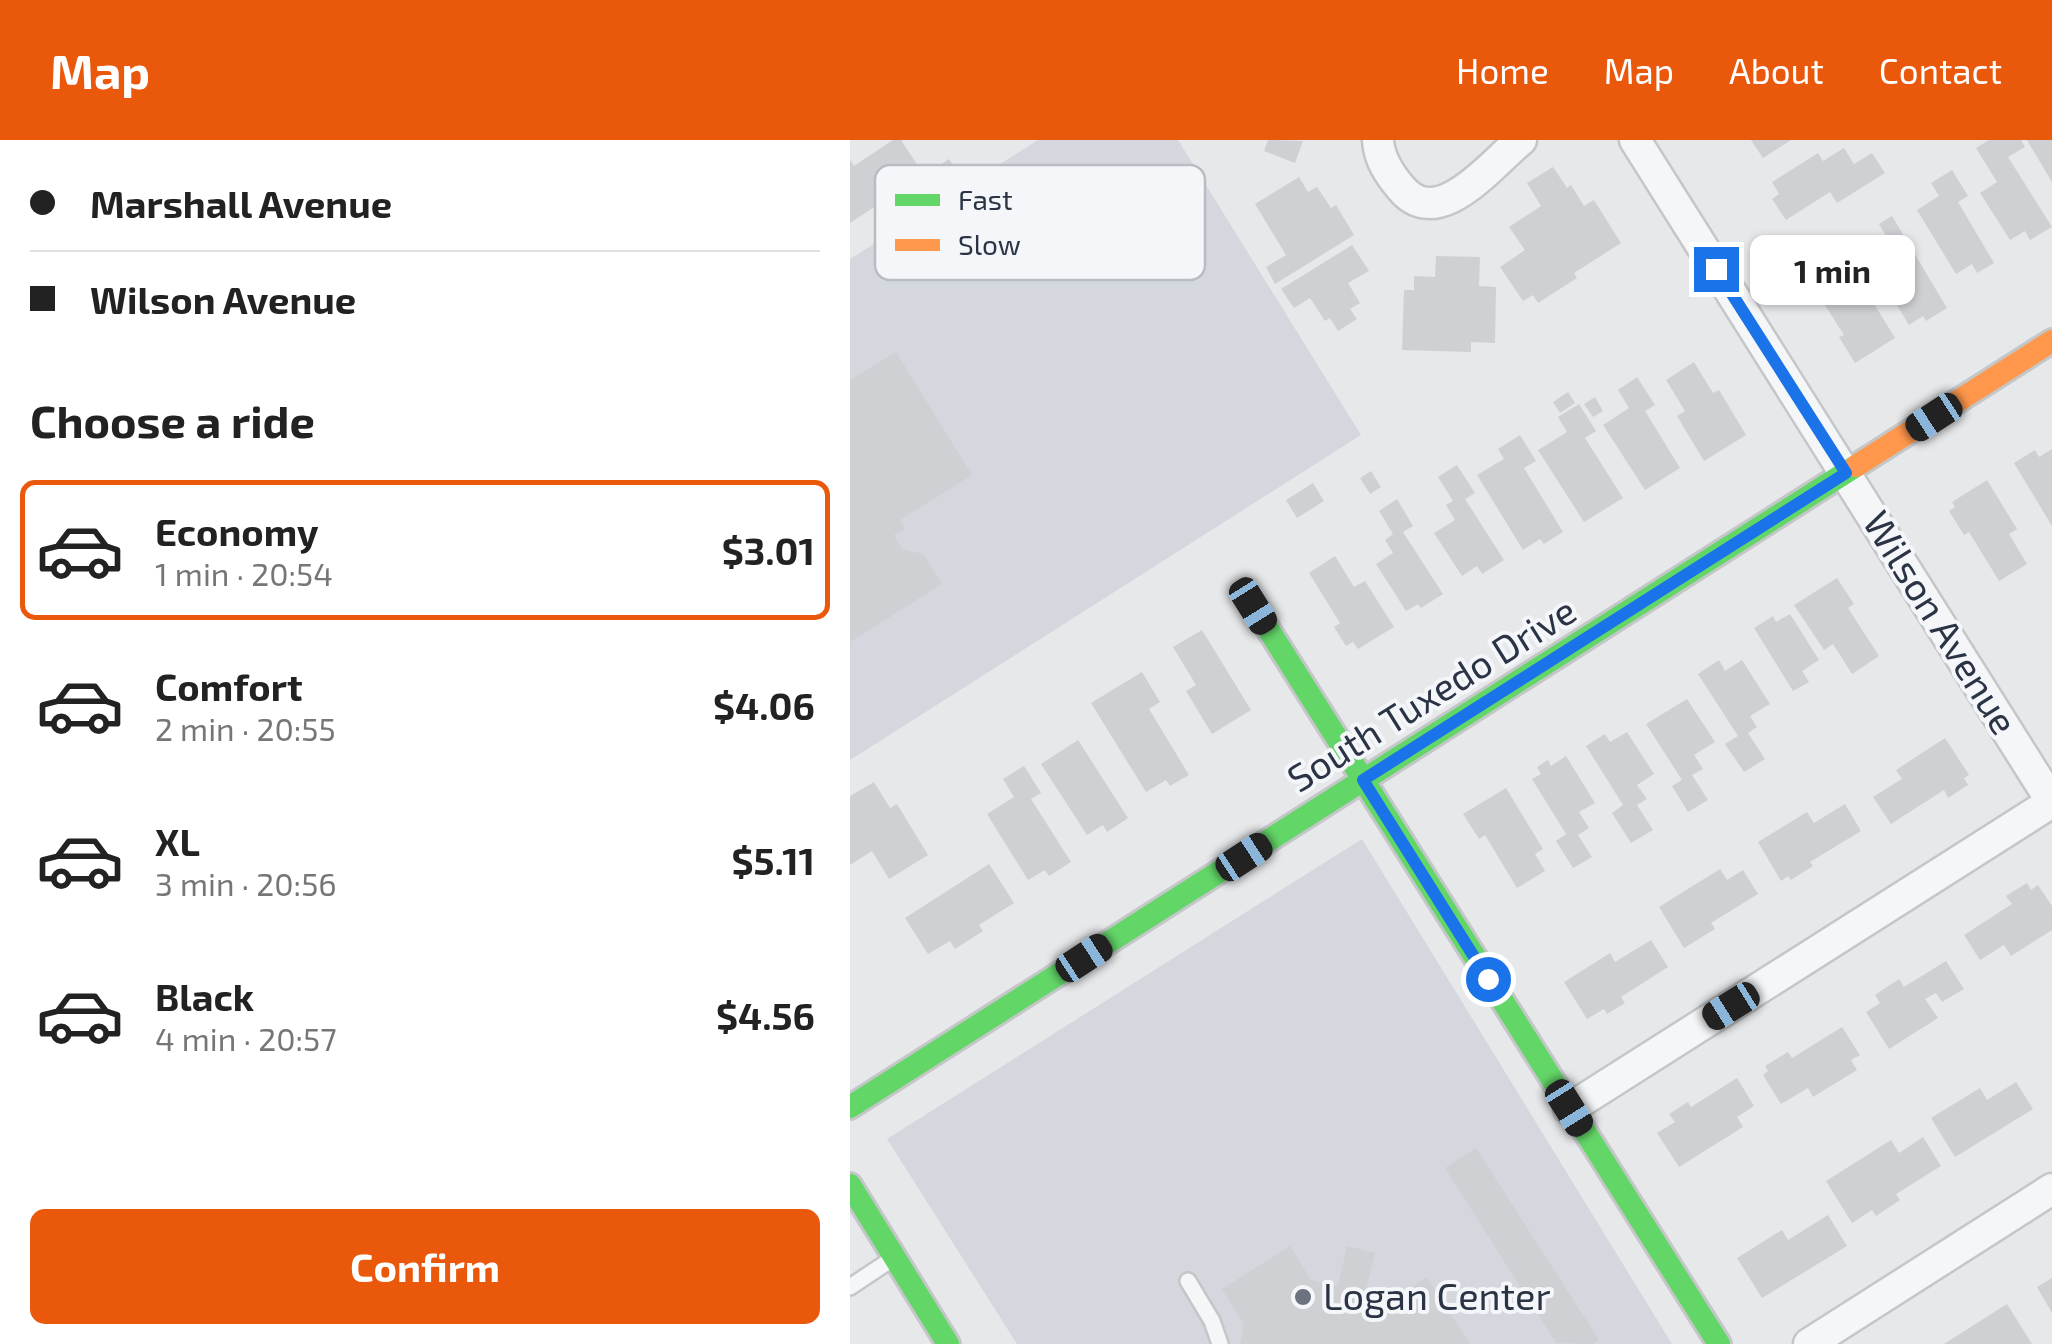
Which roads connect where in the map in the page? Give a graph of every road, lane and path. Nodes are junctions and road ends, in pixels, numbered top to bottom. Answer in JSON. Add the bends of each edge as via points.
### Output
{"nodes":[{"id":1,"x":1378,"y":140,"type":"edge"},
{"id":2,"x":1522,"y":140,"type":"edge"},
{"id":3,"x":1635,"y":140,"type":"edge"},
{"id":4,"x":2052,"y":342,"type":"edge"},
{"id":5,"x":1846,"y":473,"type":"junction"},
{"id":6,"x":1253,"y":606,"type":"dead end"},
{"id":7,"x":1363,"y":780,"type":"junction"},
{"id":8,"x":2052,"y":802,"type":"edge"},
{"id":9,"x":850,"y":1108,"type":"edge"},
{"id":10,"x":1569,"y":1108,"type":"junction"},
{"id":11,"x":850,"y":1185,"type":"edge"},
{"id":12,"x":2052,"y":1189,"type":"edge"},
{"id":13,"x":896,"y":1257,"type":"junction"},
{"id":14,"x":1188,"y":1281,"type":"dead end"},
{"id":15,"x":850,"y":1287,"type":"edge"},
{"id":16,"x":948,"y":1344,"type":"edge"},
{"id":17,"x":1220,"y":1344,"type":"edge"},
{"id":18,"x":1719,"y":1344,"type":"edge"},
{"id":19,"x":1809,"y":1344,"type":"edge"}],
"edges":[{"from":1,"to":2,"type":"street","via":[[1390,176],[1409,198],[1435,205]]},
{"from":3,"to":5,"type":"street","name":"Wilson Avenue"},
{"from":4,"to":5,"type":"street","name":"South Tuxedo Drive"},
{"from":5,"to":7,"type":"street","name":"South Tuxedo Drive"},
{"from":5,"to":8,"type":"street","name":"Wilson Avenue"},
{"from":6,"to":7,"type":"street"},
{"from":7,"to":9,"type":"street","name":"South Tuxedo Drive"},
{"from":7,"to":10,"type":"street"},
{"from":8,"to":10,"type":"street"},
{"from":10,"to":18,"type":"street"},
{"from":11,"to":13,"type":"street"},
{"from":12,"to":19,"type":"street"},
{"from":13,"to":15,"type":"lane"},
{"from":13,"to":16,"type":"street"},
{"from":14,"to":17,"type":"lane"}]}
